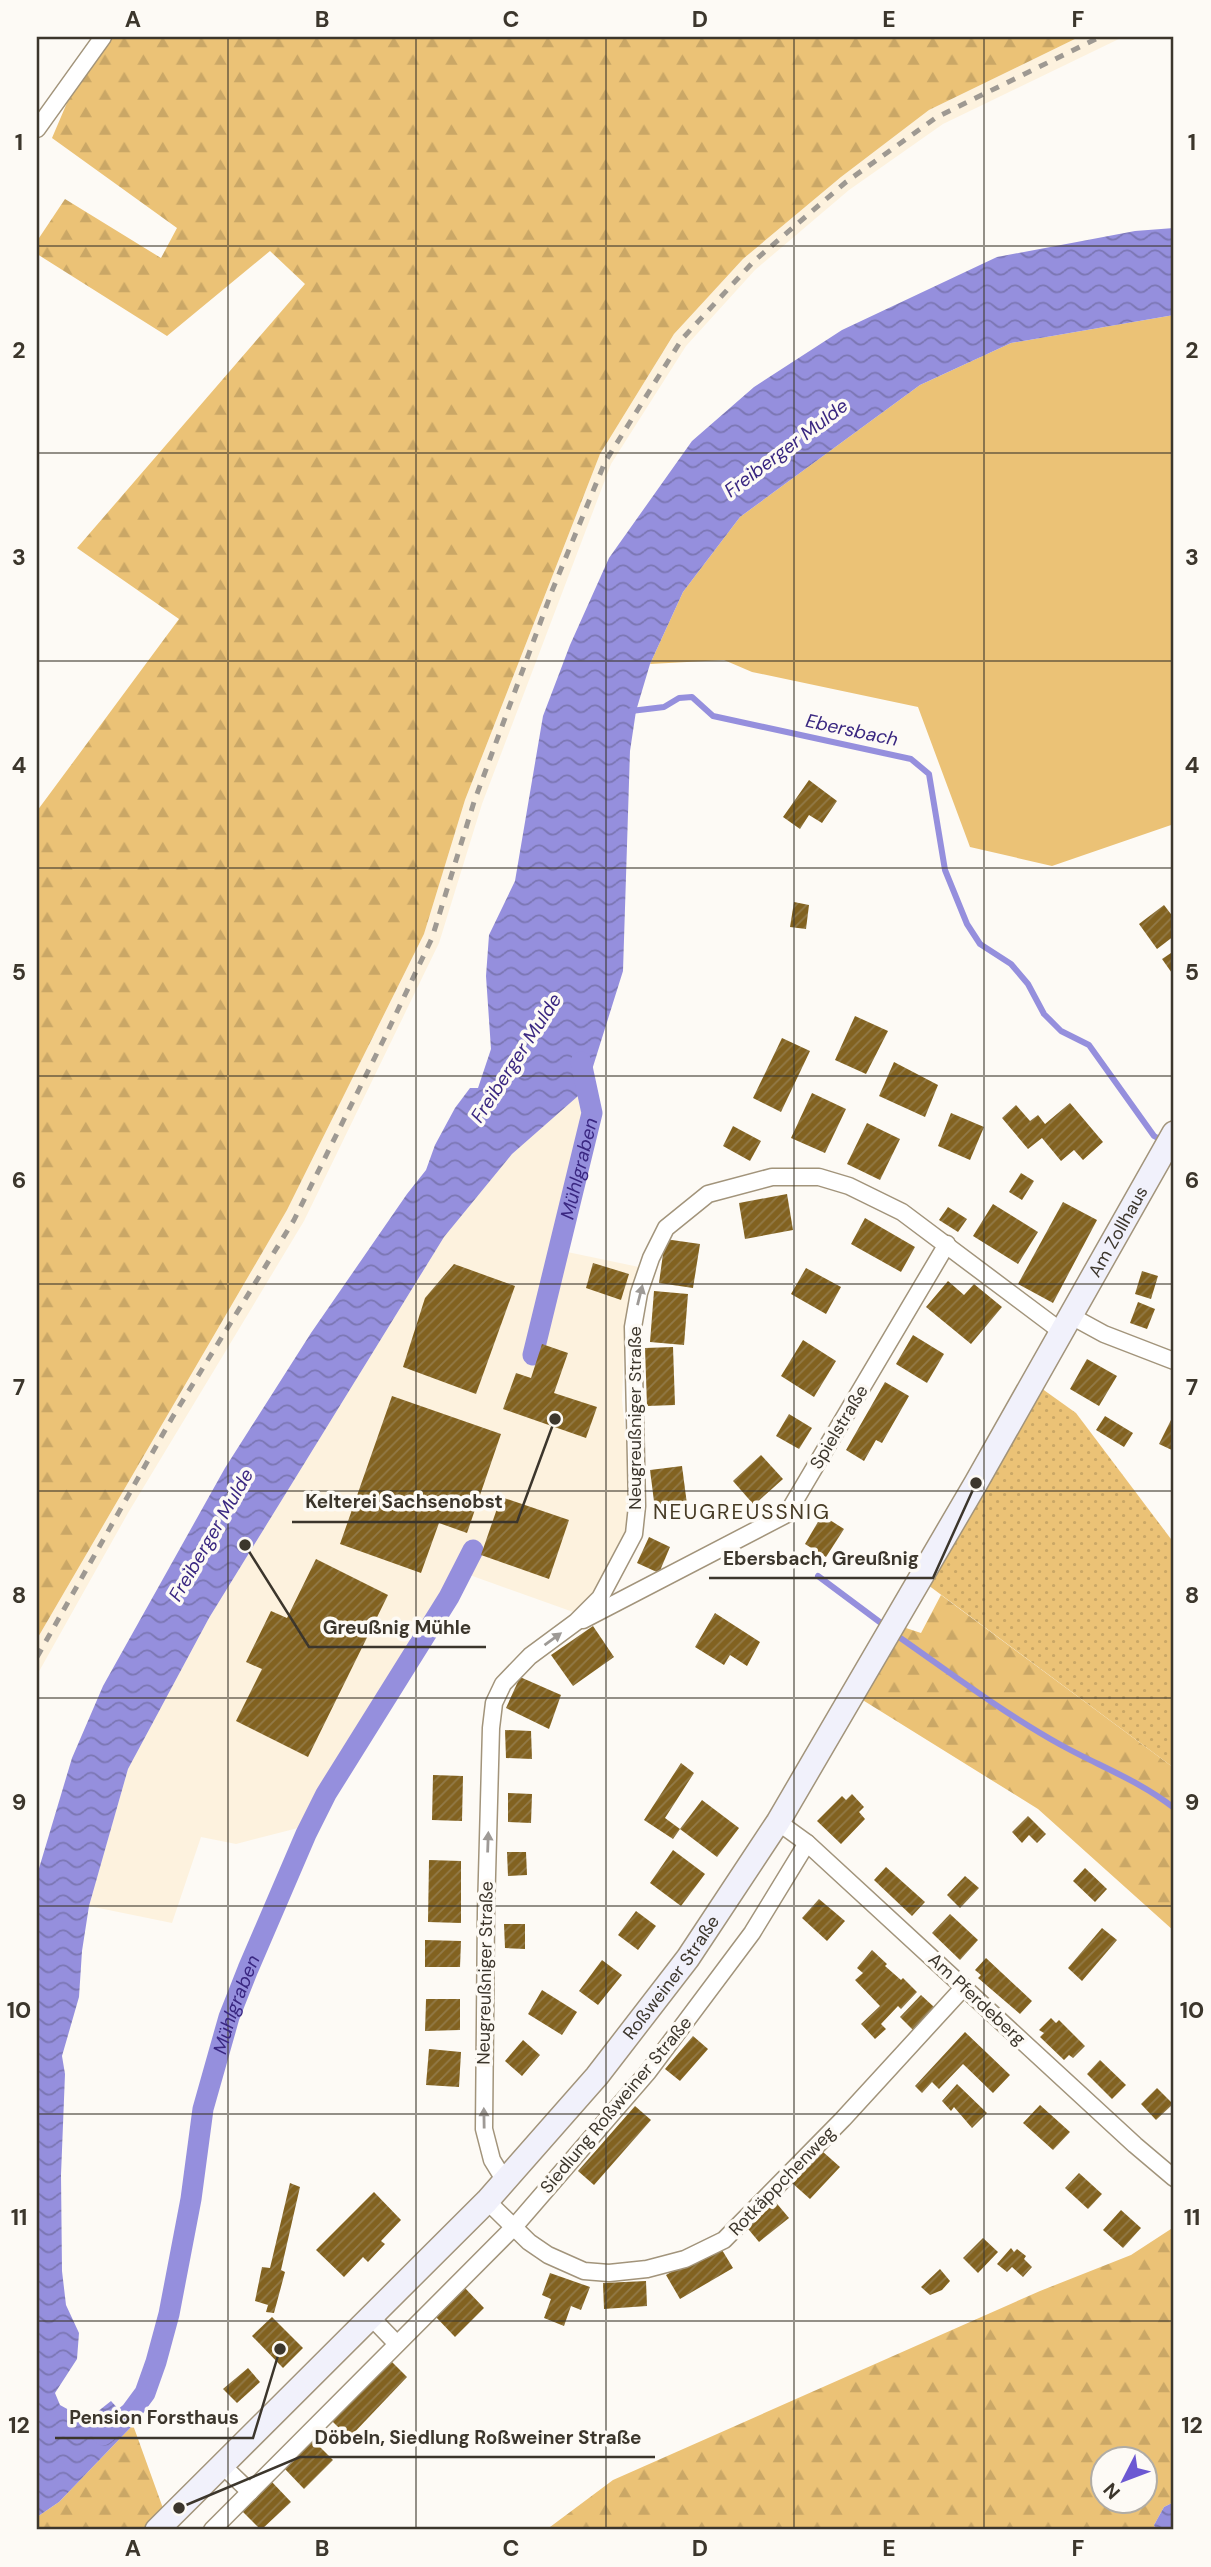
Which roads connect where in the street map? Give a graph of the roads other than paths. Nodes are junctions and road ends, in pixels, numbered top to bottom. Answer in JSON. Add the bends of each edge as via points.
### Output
{"nodes":[{"id":1,"x":103,"y":37,"type":"edge"},
{"id":2,"x":37,"y":130,"type":"edge"},
{"id":3,"x":1169,"y":1143,"type":"edge"},
{"id":4,"x":947,"y":1244,"type":"junction"},
{"id":5,"x":1066,"y":1324,"type":"junction"},
{"id":6,"x":1174,"y":1361,"type":"edge"},
{"id":7,"x":576,"y":1622,"type":"junction"},
{"id":8,"x":778,"y":1822,"type":"junction"},
{"id":9,"x":807,"y":1843,"type":"junction"},
{"id":10,"x":964,"y":1987,"type":"junction"},
{"id":11,"x":1174,"y":2178,"type":"edge"},
{"id":12,"x":505,"y":2181,"type":"junction"},
{"id":13,"x":487,"y":2202,"type":"junction"},
{"id":14,"x":514,"y":2227,"type":"junction"},
{"id":15,"x":371,"y":2317,"type":"junction"},
{"id":16,"x":397,"y":2344,"type":"junction"},
{"id":17,"x":222,"y":2465,"type":"junction"},
{"id":18,"x":250,"y":2492,"type":"junction"},
{"id":19,"x":157,"y":2530,"type":"edge"},
{"id":20,"x":212,"y":2530,"type":"edge"}],
"edges":[{"from":1,"to":2,"type":"street"},
{"from":3,"to":5,"type":"main road","name":"Am Zollhaus"},
{"from":4,"to":5,"type":"street","name":"Neugreußniger Straße"},
{"from":4,"to":7,"type":"street","name":"Spielstraße","via":[[787,1514]]},
{"from":7,"to":4,"type":"street","name":"Neugreußniger Straße","one_way":true,"via":[[600,1598],[634,1534],[638,1506],[633,1327],[643,1282],[666,1228],[708,1194],[772,1177],[819,1177],[902,1212]]},
{"from":5,"to":6,"type":"street","name":"Neugreußniger Straße"},
{"from":5,"to":8,"type":"main road","name":"Roßweiner Straße"},
{"from":12,"to":7,"type":"street","name":"Neugreußniger Straße","one_way":true,"via":[[492,2160],[484,2129],[494,1703],[503,1684],[530,1656]]},
{"from":8,"to":9,"type":"street","name":"Am Pferdeberg"},
{"from":8,"to":12,"type":"main road","name":"Roßweiner Straße","via":[[688,1958],[597,2076]]},
{"from":9,"to":10,"type":"street","name":"Am Pferdeberg"},
{"from":9,"to":14,"type":"street","name":"Siedlung Roßweiner Straße","via":[[752,1933],[648,2072]]},
{"from":10,"to":11,"type":"street","name":"Am Pferdeberg"},
{"from":10,"to":14,"type":"street","name":"Rotkäppchenweg","via":[[724,2240],[685,2259],[610,2273],[584,2271],[548,2255]]},
{"from":12,"to":13,"type":"main road","name":"Roßweiner Straße"},
{"from":13,"to":14,"type":"street","name":"Rotkäppchenweg"},
{"from":13,"to":15,"type":"main road","name":"Roßweiner Straße"},
{"from":14,"to":16,"type":"street","name":"Siedlung Roßweiner Straße"},
{"from":15,"to":16,"type":"street"},
{"from":15,"to":17,"type":"main road","name":"Roßweiner Straße"},
{"from":16,"to":18,"type":"street","name":"Siedlung Roßweiner Straße"},
{"from":17,"to":18,"type":"street"},
{"from":17,"to":19,"type":"main road","name":"Roßweiner Straße"},
{"from":18,"to":20,"type":"street","name":"Siedlung Roßweiner Straße"}]}
